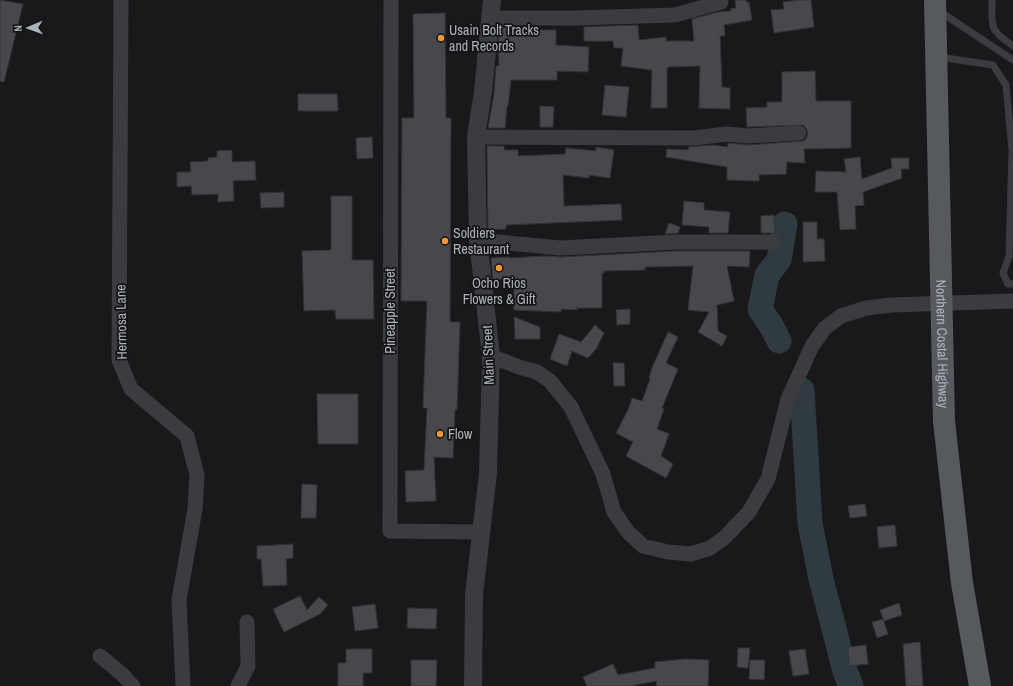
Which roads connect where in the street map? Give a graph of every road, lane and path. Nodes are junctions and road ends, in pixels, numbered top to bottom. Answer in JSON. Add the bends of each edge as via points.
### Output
{"nodes":[{"id":1,"x":121,"y":0,"type":"edge"},
{"id":2,"x":391,"y":0,"type":"edge"},
{"id":3,"x":492,"y":0,"type":"edge"},
{"id":4,"x":992,"y":0,"type":"edge"},
{"id":5,"x":721,"y":2,"type":"dead end"},
{"id":6,"x":936,"y":4,"type":"edge"},
{"id":7,"x":491,"y":18,"type":"junction"},
{"id":8,"x":1013,"y":46,"type":"edge"},
{"id":9,"x":936,"y":57,"type":"junction"},
{"id":10,"x":1013,"y":60,"type":"edge"},
{"id":11,"x":799,"y":134,"type":"dead end"},
{"id":12,"x":476,"y":137,"type":"junction"},
{"id":13,"x":478,"y":240,"type":"junction"},
{"id":14,"x":773,"y":242,"type":"dead end"},
{"id":15,"x":1013,"y":284,"type":"edge"},
{"id":16,"x":1013,"y":301,"type":"edge"},
{"id":17,"x":941,"y":303,"type":"junction"},
{"id":18,"x":491,"y":356,"type":"junction"},
{"id":19,"x":480,"y":532,"type":"junction"},
{"id":20,"x":247,"y":622,"type":"dead end"},
{"id":21,"x":100,"y":656,"type":"dead end"},
{"id":22,"x":133,"y":686,"type":"edge"},
{"id":23,"x":183,"y":686,"type":"edge"},
{"id":24,"x":238,"y":686,"type":"edge"},
{"id":25,"x":473,"y":686,"type":"edge"},
{"id":26,"x":980,"y":686,"type":"edge"}],
"edges":[{"from":1,"to":23,"type":"street","name":"Hermosa Lane","via":[[119,360],[131,389],[187,436],[197,475],[195,509],[179,600]]},
{"from":2,"to":19,"type":"street","name":"Pineapple Street","via":[[390,531]]},
{"from":3,"to":7,"type":"street","name":"Main Street"},
{"from":4,"to":8,"type":"lane","via":[[993,29]]},
{"from":5,"to":7,"type":"street","via":[[675,15]]},
{"from":6,"to":9,"type":"main road","name":"Northern Costal Highway"},
{"from":6,"to":10,"type":"lane"},
{"from":7,"to":12,"type":"street","name":"Main Street"},
{"from":9,"to":15,"type":"lane","via":[[993,65],[1006,85],[1012,150],[1008,256],[1004,273],[1008,284]]},
{"from":9,"to":17,"type":"main road","name":"Northern Costal Highway"},
{"from":11,"to":12,"type":"street","via":[[727,134],[694,138]]},
{"from":12,"to":13,"type":"street","name":"Main Street"},
{"from":13,"to":14,"type":"street","via":[[560,248]]},
{"from":13,"to":18,"type":"street","name":"Main Street"},
{"from":16,"to":17,"type":"street"},
{"from":17,"to":18,"type":"street","via":[[866,308],[842,316],[824,328],[812,346],[788,399],[768,479],[749,512],[724,538],[710,548],[691,554],[644,546],[628,532],[614,512],[603,474],[571,407],[550,381],[537,372]]},
{"from":17,"to":26,"type":"main road","name":"Northern Costal Highway","via":[[944,421],[952,504],[962,583]]},
{"from":18,"to":19,"type":"street","name":"Main Street","via":[[488,473]]},
{"from":19,"to":25,"type":"street","name":"Main Street","via":[[474,595]]},
{"from":20,"to":24,"type":"street","via":[[248,666]]},
{"from":21,"to":22,"type":"street"}]}
